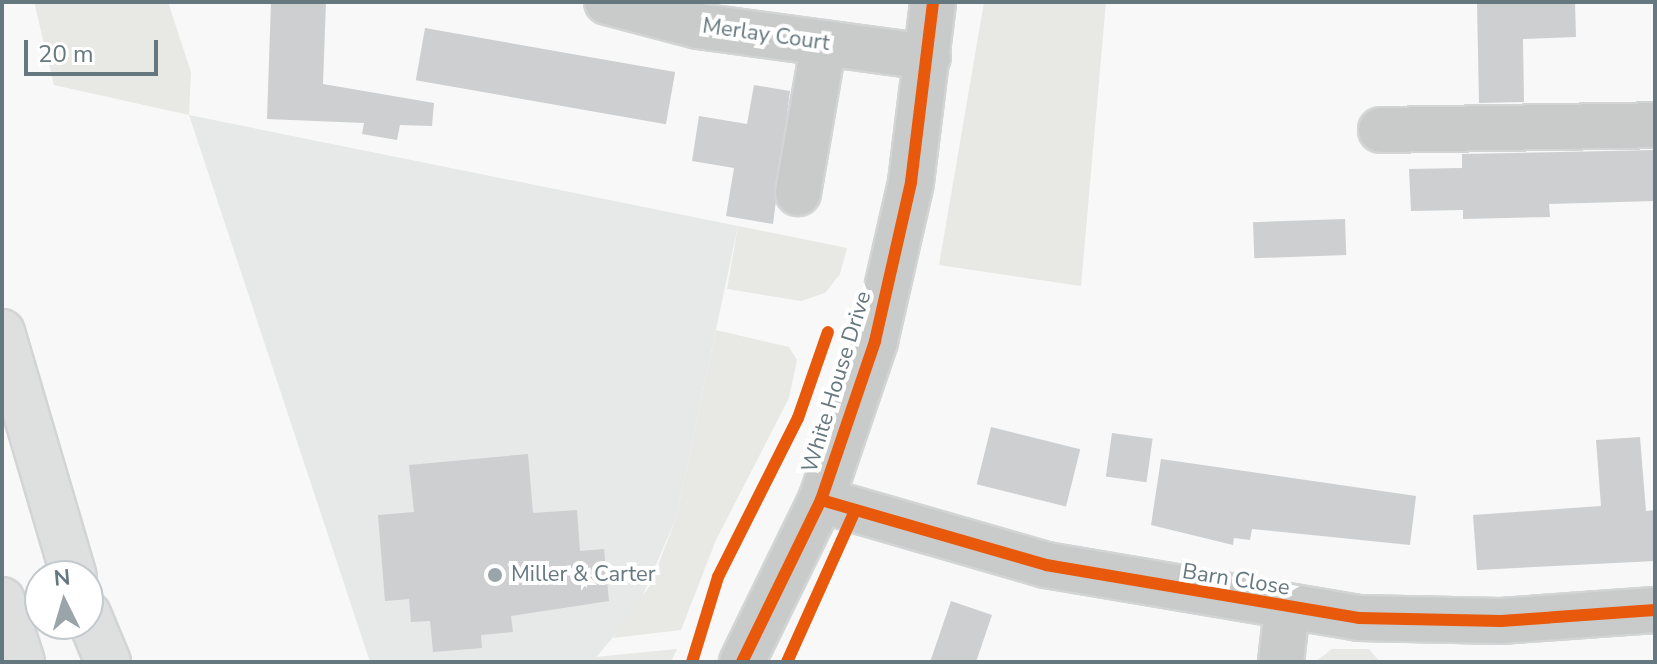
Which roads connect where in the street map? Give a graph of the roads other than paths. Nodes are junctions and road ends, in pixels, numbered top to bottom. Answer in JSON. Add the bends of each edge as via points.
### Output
{"nodes":[{"id":1,"x":607,"y":2,"type":"edge"},
{"id":2,"x":933,"y":2,"type":"edge"},
{"id":3,"x":824,"y":43,"type":"junction"},
{"id":4,"x":928,"y":57,"type":"junction"},
{"id":5,"x":1655,"y":125,"type":"edge"},
{"id":6,"x":1381,"y":130,"type":"dead end"},
{"id":7,"x":798,"y":193,"type":"dead end"},
{"id":8,"x":2,"y":332,"type":"edge"},
{"id":9,"x":821,"y":500,"type":"junction"},
{"id":10,"x":69,"y":560,"type":"edge"},
{"id":11,"x":2,"y":600,"type":"edge"},
{"id":12,"x":1287,"y":609,"type":"junction"},
{"id":13,"x":1655,"y":610,"type":"edge"},
{"id":14,"x":99,"y":640,"type":"edge"},
{"id":15,"x":22,"y":662,"type":"edge"},
{"id":16,"x":108,"y":662,"type":"edge"},
{"id":17,"x":742,"y":662,"type":"edge"},
{"id":18,"x":1281,"y":662,"type":"edge"}],
"edges":[{"from":1,"to":3,"type":"street","name":"Merlay Court","via":[[698,26]]},
{"from":2,"to":4,"type":"street","name":"White House Drive"},
{"from":3,"to":4,"type":"street","name":"Merlay Court"},
{"from":3,"to":7,"type":"street"},
{"from":4,"to":9,"type":"street","name":"White House Drive","via":[[911,182],[875,341]]},
{"from":5,"to":6,"type":"street"},
{"from":8,"to":10,"type":"main road"},
{"from":9,"to":12,"type":"street","name":"Barn Close","via":[[1046,565]]},
{"from":9,"to":17,"type":"street","name":"White House Drive"},
{"from":11,"to":15,"type":"main road"},
{"from":12,"to":13,"type":"street","name":"Barn Close","via":[[1428,622]]},
{"from":12,"to":18,"type":"street","name":"Barn Close"},
{"from":14,"to":16,"type":"main road"}]}
